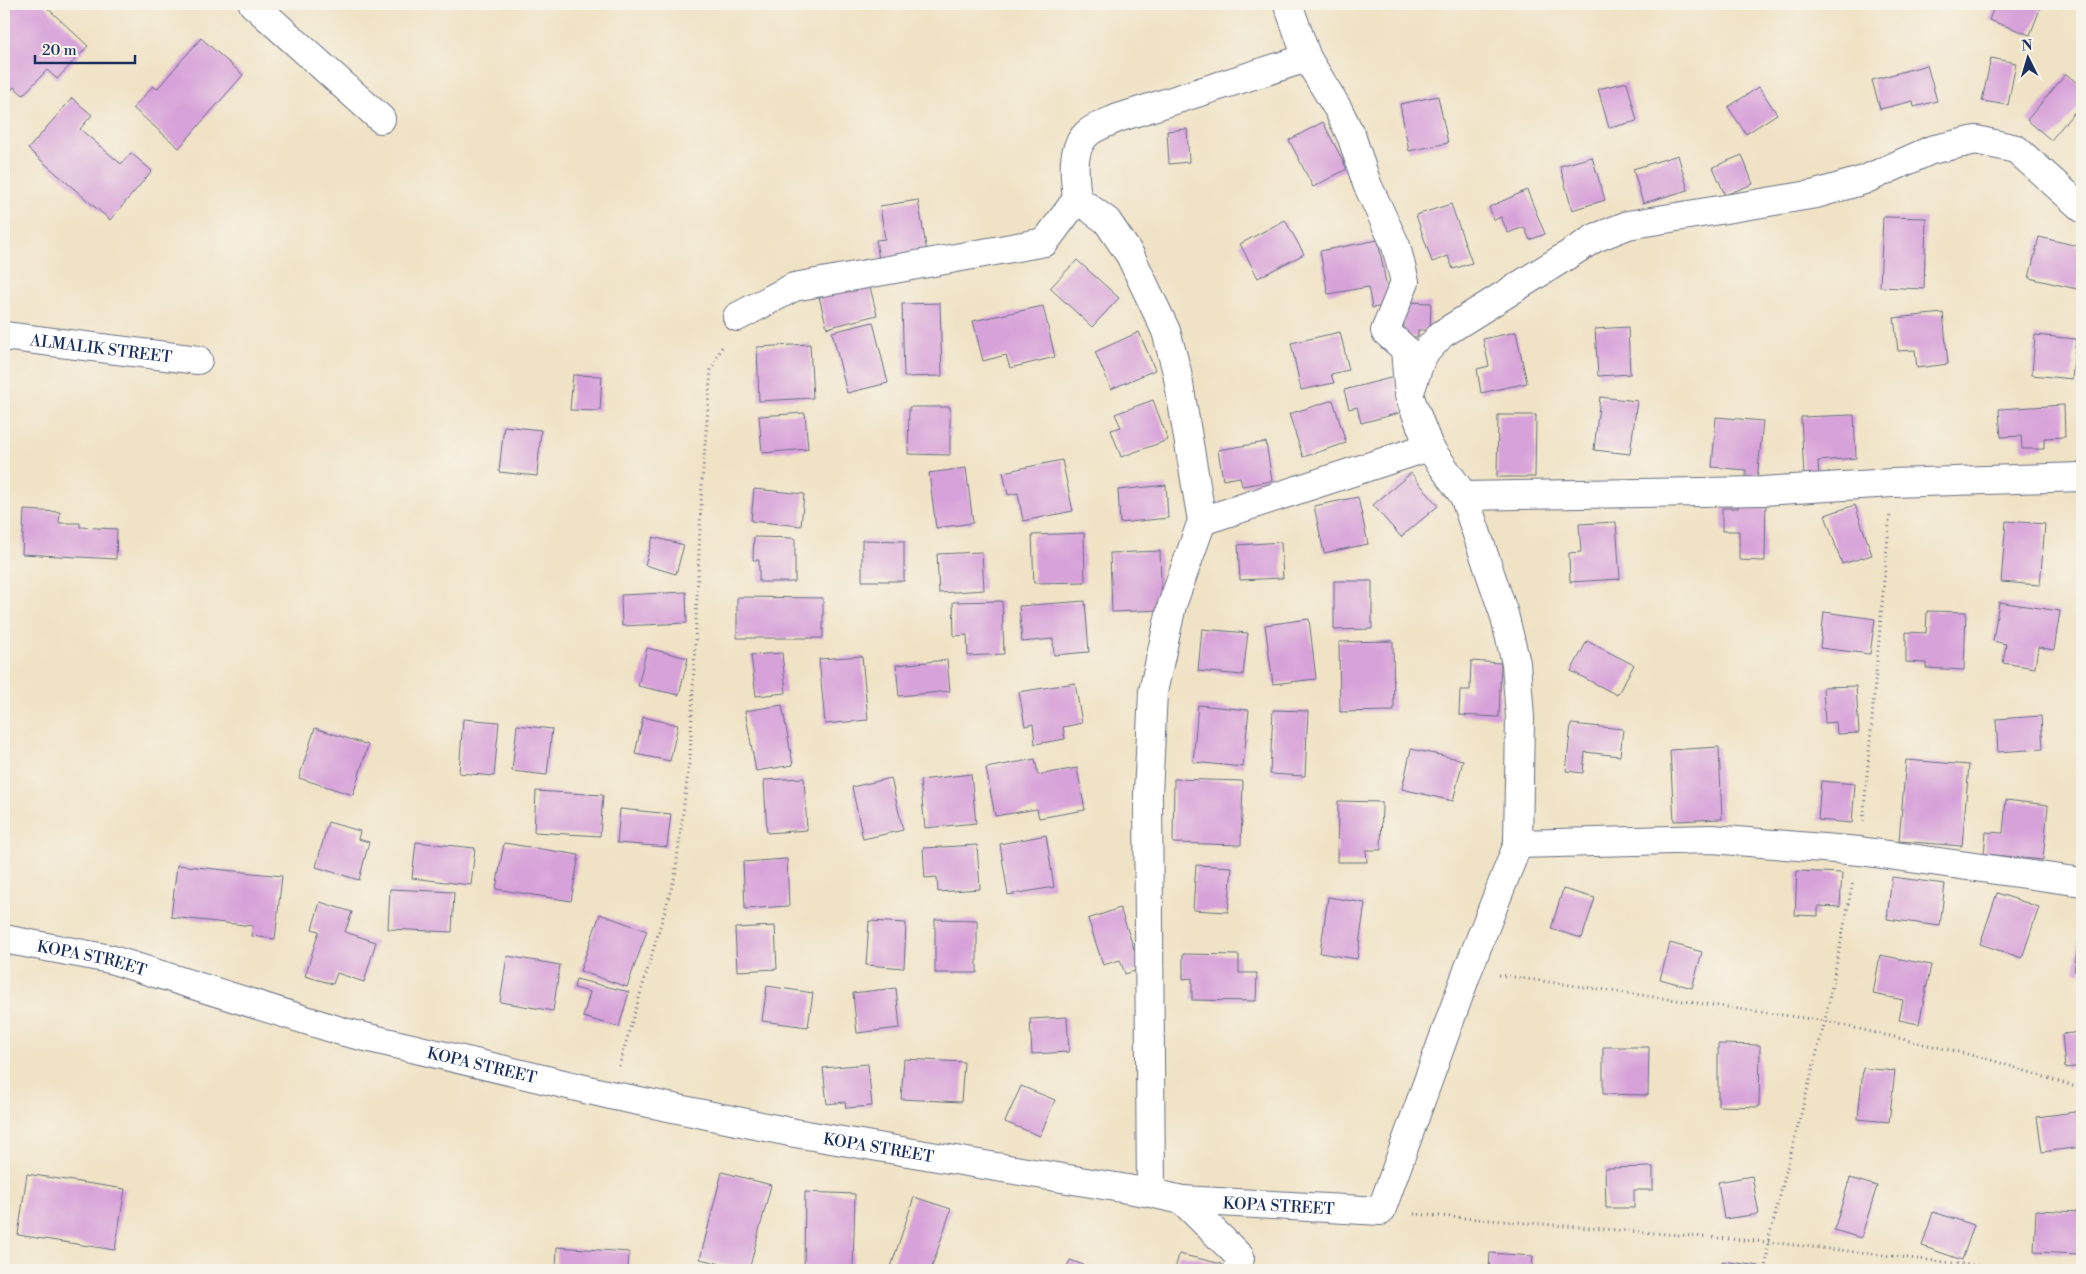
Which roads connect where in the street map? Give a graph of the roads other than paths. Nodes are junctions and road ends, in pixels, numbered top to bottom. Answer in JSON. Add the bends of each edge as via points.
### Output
{"nodes":[{"id":1,"x":253,"y":4,"type":"edge"},
{"id":2,"x":1288,"y":4,"type":"edge"},
{"id":3,"x":1307,"y":58,"type":"junction"},
{"id":4,"x":381,"y":119,"type":"dead end"},
{"id":5,"x":1077,"y":199,"type":"junction"},
{"id":6,"x":2082,"y":208,"type":"edge"},
{"id":7,"x":736,"y":317,"type":"road end"},
{"id":8,"x":4,"y":336,"type":"edge"},
{"id":9,"x":198,"y":360,"type":"dead end"},
{"id":10,"x":1409,"y":395,"type":"junction"},
{"id":11,"x":1429,"y":447,"type":"junction"},
{"id":12,"x":2082,"y":477,"type":"edge"},
{"id":13,"x":1464,"y":496,"type":"junction"},
{"id":14,"x":1202,"y":521,"type":"junction"},
{"id":15,"x":1518,"y":844,"type":"junction"},
{"id":16,"x":2082,"y":882,"type":"edge"},
{"id":17,"x":4,"y":939,"type":"edge"},
{"id":18,"x":1151,"y":1192,"type":"junction"},
{"id":19,"x":1182,"y":1200,"type":"junction"},
{"id":20,"x":1238,"y":1270,"type":"edge"}],
"edges":[{"from":1,"to":4,"type":"street"},
{"from":2,"to":3,"type":"street"},
{"from":3,"to":5,"type":"street","via":[[1118,118],[1089,132],[1076,148]]},
{"from":3,"to":10,"type":"street","via":[[1349,131],[1367,184],[1396,246],[1406,282],[1385,331],[1405,349]]},
{"from":5,"to":7,"type":"street","via":[[1045,242],[794,287]]},
{"from":5,"to":14,"type":"street","via":[[1112,228],[1130,255],[1166,331],[1177,372]]},
{"from":6,"to":10,"type":"street","via":[[2016,148],[1976,140],[1931,150],[1864,180],[1816,194],[1628,225],[1594,238],[1442,334],[1422,356]]},
{"from":8,"to":9,"type":"street","name":"ALMALIK STREET"},
{"from":10,"to":11,"type":"street"},
{"from":11,"to":13,"type":"street"},
{"from":11,"to":14,"type":"street"},
{"from":12,"to":13,"type":"street","via":[[1762,491]]},
{"from":13,"to":15,"type":"street","via":[[1504,614],[1516,663],[1520,718]]},
{"from":14,"to":18,"type":"street","via":[[1172,605],[1153,692],[1148,794]]},
{"from":15,"to":16,"type":"street","via":[[1712,839],[1860,851]]},
{"from":15,"to":19,"type":"street","name":"KOPA STREET","via":[[1468,970],[1381,1211]]},
{"from":17,"to":18,"type":"street","name":"KOPA STREET","via":[[110,959],[344,1032],[610,1095],[795,1133]]},
{"from":18,"to":19,"type":"street","name":"KOPA STREET"},
{"from":19,"to":20,"type":"street","via":[[1240,1257]]}]}
